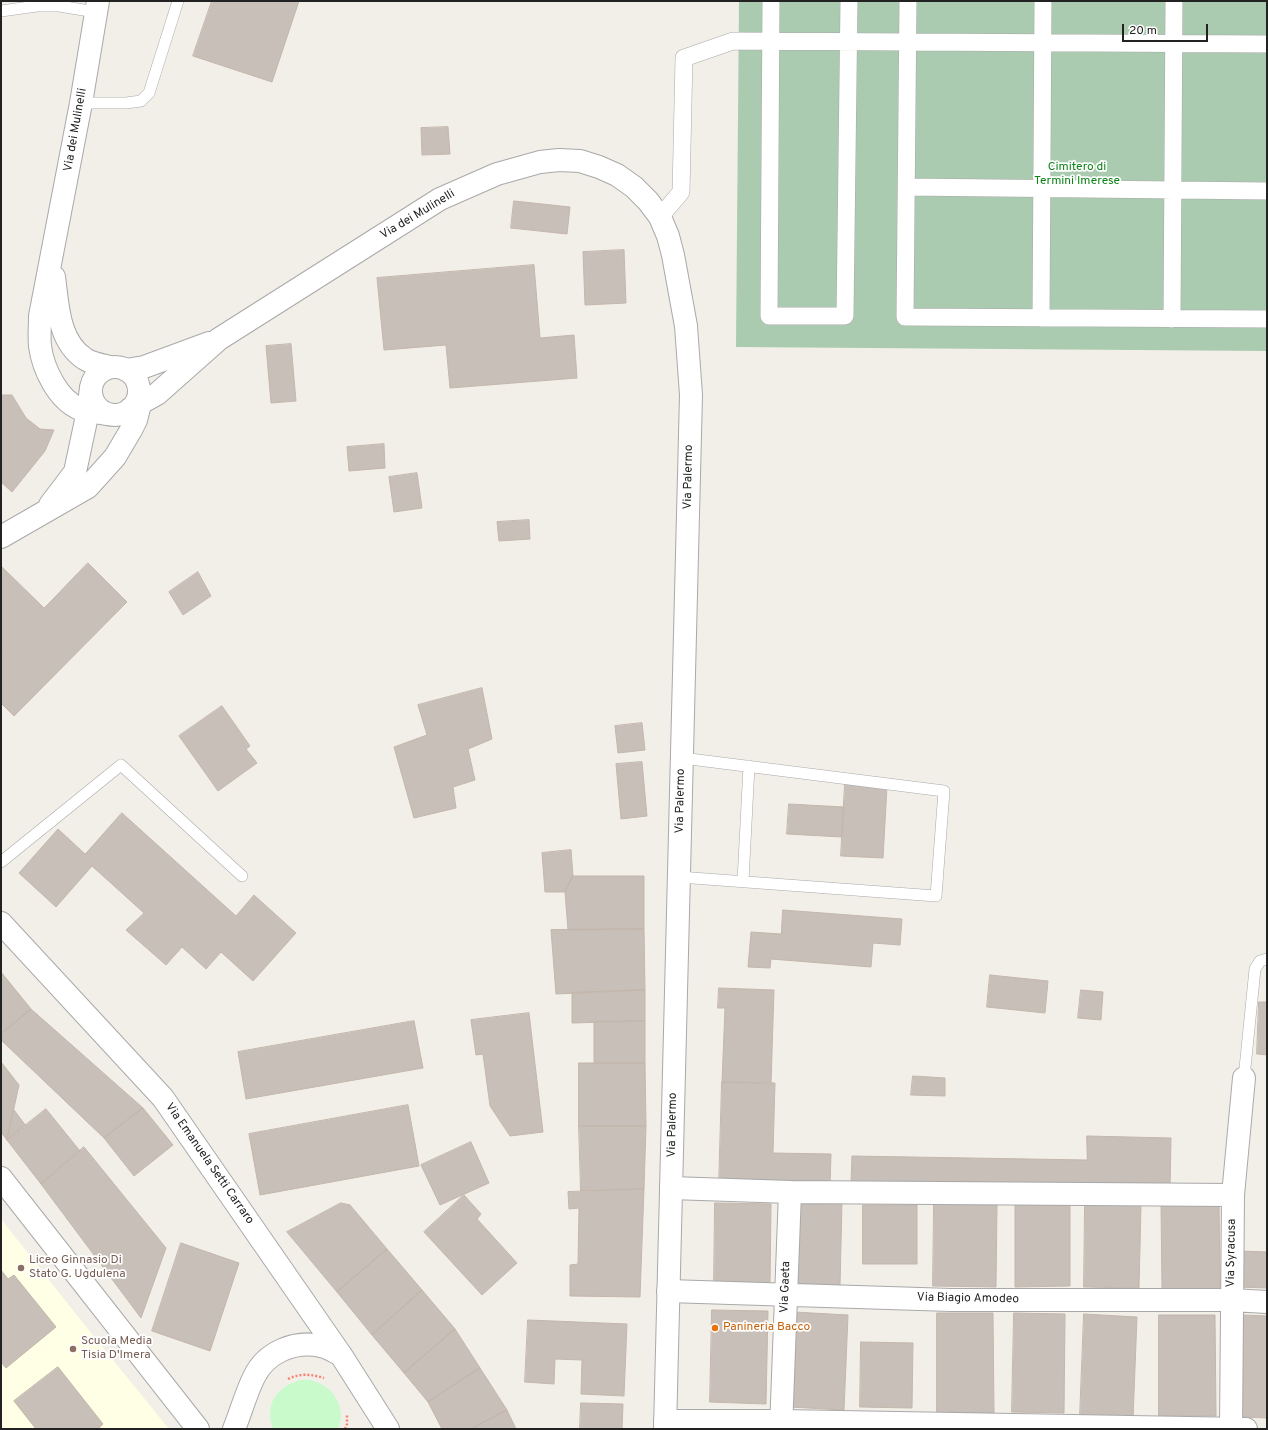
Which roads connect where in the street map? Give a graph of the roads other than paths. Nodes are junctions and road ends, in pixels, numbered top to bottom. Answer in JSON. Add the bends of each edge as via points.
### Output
{"nodes":[{"id":1,"x":178,"y":1,"type":"edge"},
{"id":2,"x":771,"y":1,"type":"edge"},
{"id":3,"x":849,"y":1,"type":"edge"},
{"id":4,"x":908,"y":1,"type":"edge"},
{"id":5,"x":1043,"y":1,"type":"edge"},
{"id":6,"x":1174,"y":1,"type":"edge"},
{"id":7,"x":97,"y":6,"type":"edge"},
{"id":8,"x":1,"y":11,"type":"edge"},
{"id":9,"x":771,"y":40,"type":"junction"},
{"id":10,"x":848,"y":41,"type":"junction"},
{"id":11,"x":908,"y":42,"type":"junction"},
{"id":12,"x":1043,"y":44,"type":"junction"},
{"id":13,"x":1174,"y":44,"type":"junction"},
{"id":14,"x":1267,"y":44,"type":"edge"},
{"id":15,"x":81,"y":103,"type":"junction"},
{"id":16,"x":634,"y":186,"type":"joint"},
{"id":17,"x":907,"y":188,"type":"junction"},
{"id":18,"x":1042,"y":188,"type":"junction"},
{"id":19,"x":1173,"y":190,"type":"junction"},
{"id":20,"x":1267,"y":191,"type":"edge"},
{"id":21,"x":660,"y":218,"type":"junction"},
{"id":22,"x":52,"y":259,"type":"junction"},
{"id":23,"x":1041,"y":318,"type":"junction"},
{"id":24,"x":1172,"y":318,"type":"junction"},
{"id":25,"x":1267,"y":319,"type":"edge"},
{"id":26,"x":219,"y":340,"type":"junction"},
{"id":27,"x":119,"y":369,"type":"junction"},
{"id":28,"x":136,"y":401,"type":"junction"},
{"id":29,"x":97,"y":412,"type":"junction"},
{"id":30,"x":46,"y":510,"type":"junction"},
{"id":31,"x":1,"y":537,"type":"edge"},
{"id":32,"x":682,"y":758,"type":"junction"},
{"id":33,"x":749,"y":766,"type":"junction"},
{"id":34,"x":1,"y":862,"type":"edge"},
{"id":35,"x":242,"y":876,"type":"dead end"},
{"id":36,"x":679,"y":877,"type":"junction"},
{"id":37,"x":743,"y":881,"type":"junction"},
{"id":38,"x":1,"y":923,"type":"edge"},
{"id":39,"x":1267,"y":959,"type":"edge"},
{"id":40,"x":1244,"y":1078,"type":"joint"},
{"id":41,"x":1,"y":1178,"type":"edge"},
{"id":42,"x":671,"y":1188,"type":"junction"},
{"id":43,"x":790,"y":1192,"type":"junction"},
{"id":44,"x":1233,"y":1195,"type":"junction"},
{"id":45,"x":668,"y":1291,"type":"junction"},
{"id":46,"x":786,"y":1295,"type":"junction"},
{"id":47,"x":1231,"y":1300,"type":"junction"},
{"id":48,"x":1267,"y":1302,"type":"edge"},
{"id":49,"x":341,"y":1354,"type":"junction"},
{"id":50,"x":665,"y":1425,"type":"edge"},
{"id":51,"x":781,"y":1425,"type":"edge"},
{"id":52,"x":198,"y":1429,"type":"edge"},
{"id":53,"x":234,"y":1429,"type":"edge"},
{"id":54,"x":388,"y":1429,"type":"edge"},
{"id":55,"x":1231,"y":1429,"type":"edge"},
{"id":56,"x":1246,"y":1429,"type":"edge"}],
"edges":[{"from":1,"to":15,"type":"lane","via":[[149,93],[141,101],[126,104]]},
{"from":2,"to":9,"type":"street"},
{"from":3,"to":10,"type":"street"},
{"from":4,"to":11,"type":"street"},
{"from":5,"to":12,"type":"street"},
{"from":6,"to":13,"type":"street"},
{"from":7,"to":8,"type":"lane","via":[[37,6]]},
{"from":7,"to":15,"type":"street","name":"Via dei Mulinelli"},
{"from":9,"to":10,"type":"street"},
{"from":9,"to":10,"type":"street","via":[[769,316],[845,316]]},
{"from":9,"to":21,"type":"street","via":[[733,41],[684,58],[681,192]]},
{"from":10,"to":11,"type":"street"},
{"from":11,"to":12,"type":"street"},
{"from":11,"to":17,"type":"street"},
{"from":12,"to":13,"type":"street"},
{"from":12,"to":18,"type":"street"},
{"from":13,"to":14,"type":"street"},
{"from":13,"to":19,"type":"street"},
{"from":15,"to":22,"type":"street","name":"Via dei Mulinelli"},
{"from":16,"to":21,"type":"street","name":"Via Palermo"},
{"from":16,"to":26,"type":"street","name":"Via dei Mulinelli","via":[[599,166],[559,160],[540,162],[497,174],[440,199]]},
{"from":17,"to":18,"type":"street"},
{"from":17,"to":23,"type":"street","via":[[905,317]]},
{"from":18,"to":19,"type":"street"},
{"from":18,"to":23,"type":"street"},
{"from":19,"to":20,"type":"street"},
{"from":19,"to":24,"type":"street"},
{"from":21,"to":32,"type":"street","name":"Via Palermo","via":[[675,262],[686,326],[691,395]]},
{"from":22,"to":27,"type":"street","via":[[59,318],[65,336],[76,352],[85,359]]},
{"from":22,"to":29,"type":"street","name":"Via dei Mulinelli","via":[[40,316],[40,347],[47,371],[68,402],[79,408]]},
{"from":23,"to":24,"type":"street"},
{"from":24,"to":25,"type":"street"},
{"from":26,"to":27,"type":"street","via":[[144,367]]},
{"from":26,"to":28,"type":"street","via":[[157,394]]},
{"from":27,"to":28,"type":"street","via":[[132,374],[137,381]]},
{"from":27,"to":29,"type":"street","via":[[105,369],[94,380],[91,388]]},
{"from":28,"to":29,"type":"street","via":[[123,414]]},
{"from":28,"to":30,"type":"street","via":[[136,420],[115,457],[88,487]]},
{"from":29,"to":30,"type":"street","via":[[75,472]]},
{"from":30,"to":31,"type":"street"},
{"from":32,"to":33,"type":"lane"},
{"from":32,"to":36,"type":"street","name":"Via Palermo"},
{"from":33,"to":37,"type":"lane"},
{"from":33,"to":37,"type":"lane","via":[[944,791],[936,896]]},
{"from":34,"to":35,"type":"lane","via":[[121,765]]},
{"from":36,"to":37,"type":"lane"},
{"from":36,"to":42,"type":"street","name":"Via Palermo"},
{"from":38,"to":49,"type":"street","name":"Via Emanuela Setti Carraro","via":[[163,1098]]},
{"from":39,"to":40,"type":"lane","via":[[1260,961],[1255,969]]},
{"from":40,"to":44,"type":"street","name":"Via Syracusa"},
{"from":41,"to":52,"type":"street"},
{"from":42,"to":43,"type":"street"},
{"from":42,"to":45,"type":"street","name":"Via Palermo"},
{"from":43,"to":44,"type":"street"},
{"from":43,"to":46,"type":"street","name":"Via Gaeta"},
{"from":44,"to":47,"type":"street","name":"Via Syracusa"},
{"from":45,"to":46,"type":"street","name":"Via Biagio Amodeo"},
{"from":45,"to":50,"type":"street","name":"Via Palermo"},
{"from":46,"to":47,"type":"street","name":"Via Biagio Amodeo","via":[[951,1300]]},
{"from":46,"to":51,"type":"street","name":"Via Gaeta"},
{"from":47,"to":48,"type":"street","name":"Via Biagio Amodeo"},
{"from":47,"to":55,"type":"street","name":"Via Syracusa"},
{"from":49,"to":53,"type":"street","via":[[322,1346],[303,1344],[283,1349],[267,1360],[254,1376]]},
{"from":49,"to":54,"type":"street","name":"Via Emanuela Setti Carraro"},
{"from":50,"to":51,"type":"street"},
{"from":51,"to":55,"type":"street"},
{"from":55,"to":56,"type":"street"}]}
